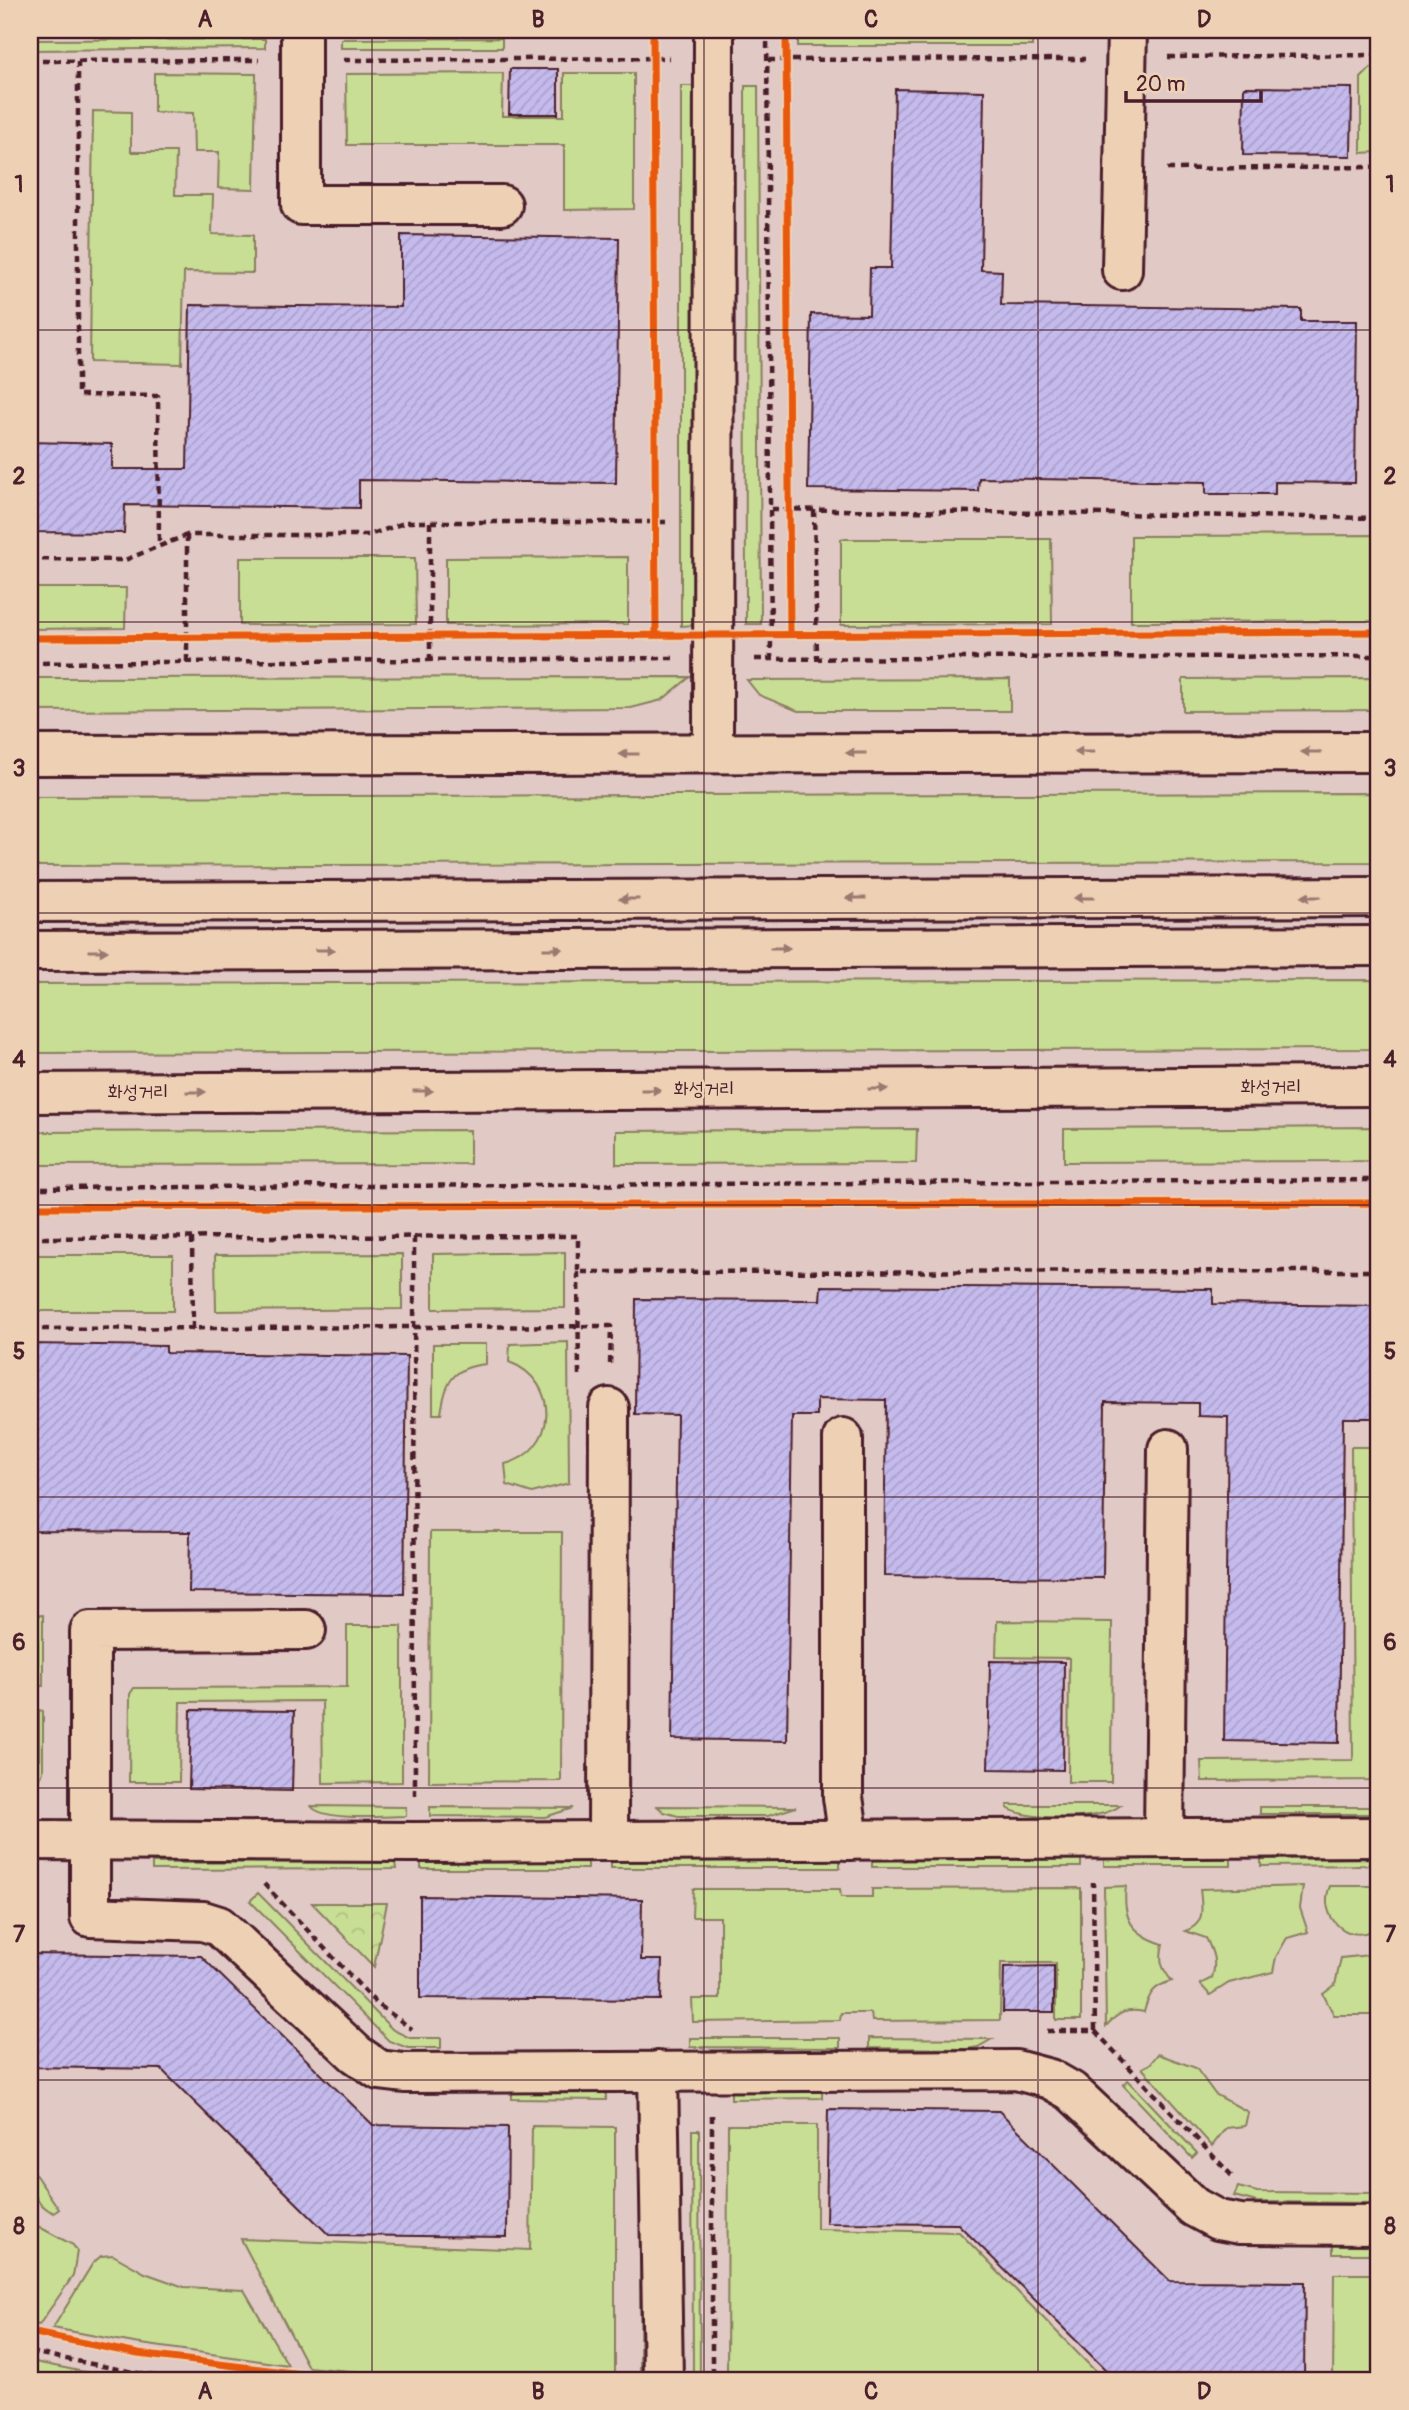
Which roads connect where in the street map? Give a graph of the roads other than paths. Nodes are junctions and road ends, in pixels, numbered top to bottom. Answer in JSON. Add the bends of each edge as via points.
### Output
{"nodes":[{"id":1,"x":714,"y":30,"type":"edge"},
{"id":2,"x":1127,"y":44,"type":"edge"},
{"id":3,"x":301,"y":45,"type":"edge"},
{"id":4,"x":502,"y":205,"type":"dead end"},
{"id":5,"x":1122,"y":270,"type":"dead end"},
{"id":6,"x":1379,"y":752,"type":"edge"},
{"id":7,"x":713,"y":753,"type":"junction"},
{"id":8,"x":30,"y":755,"type":"edge"},
{"id":9,"x":1379,"y":897,"type":"edge"},
{"id":10,"x":30,"y":902,"type":"edge"},
{"id":11,"x":1379,"y":946,"type":"edge"},
{"id":12,"x":30,"y":951,"type":"edge"},
{"id":13,"x":1379,"y":1086,"type":"edge"},
{"id":14,"x":30,"y":1093,"type":"edge"},
{"id":15,"x":609,"y":1408,"type":"road end"},
{"id":16,"x":843,"y":1438,"type":"dead end"},
{"id":17,"x":1168,"y":1449,"type":"dead end"},
{"id":18,"x":306,"y":1630,"type":"dead end"},
{"id":19,"x":1379,"y":1837,"type":"edge"},
{"id":20,"x":1164,"y":1838,"type":"junction"},
{"id":21,"x":30,"y":1840,"type":"edge"},
{"id":22,"x":89,"y":1840,"type":"junction"},
{"id":23,"x":849,"y":1840,"type":"junction"},
{"id":24,"x":608,"y":1841,"type":"junction"},
{"id":25,"x":658,"y":2071,"type":"junction"},
{"id":26,"x":1379,"y":2225,"type":"edge"},
{"id":27,"x":663,"y":2380,"type":"edge"}],
"edges":[{"from":1,"to":7,"type":"main road"},
{"from":2,"to":5,"type":"main road"},
{"from":3,"to":4,"type":"main road","via":[[301,205]]},
{"from":6,"to":7,"type":"main road","one_way":true},
{"from":7,"to":8,"type":"main road","one_way":true},
{"from":9,"to":10,"type":"main road","one_way":true},
{"from":12,"to":11,"type":"main road","one_way":true},
{"from":14,"to":13,"type":"main road","name":"화성거리","one_way":true},
{"from":15,"to":24,"type":"main road"},
{"from":16,"to":23,"type":"main road","via":[[843,1797]]},
{"from":17,"to":20,"type":"main road"},
{"from":18,"to":22,"type":"main road","via":[[90,1631]]},
{"from":19,"to":20,"type":"main road"},
{"from":20,"to":23,"type":"main road"},
{"from":21,"to":22,"type":"main road"},
{"from":22,"to":24,"type":"main road"},
{"from":22,"to":25,"type":"main road","via":[[90,1917],[203,1921],[219,1926],[379,2070]]},
{"from":23,"to":24,"type":"main road"},
{"from":25,"to":26,"type":"main road","via":[[1016,2070],[1050,2079],[1071,2091],[1194,2207],[1219,2220]]},
{"from":25,"to":27,"type":"main road"}]}
